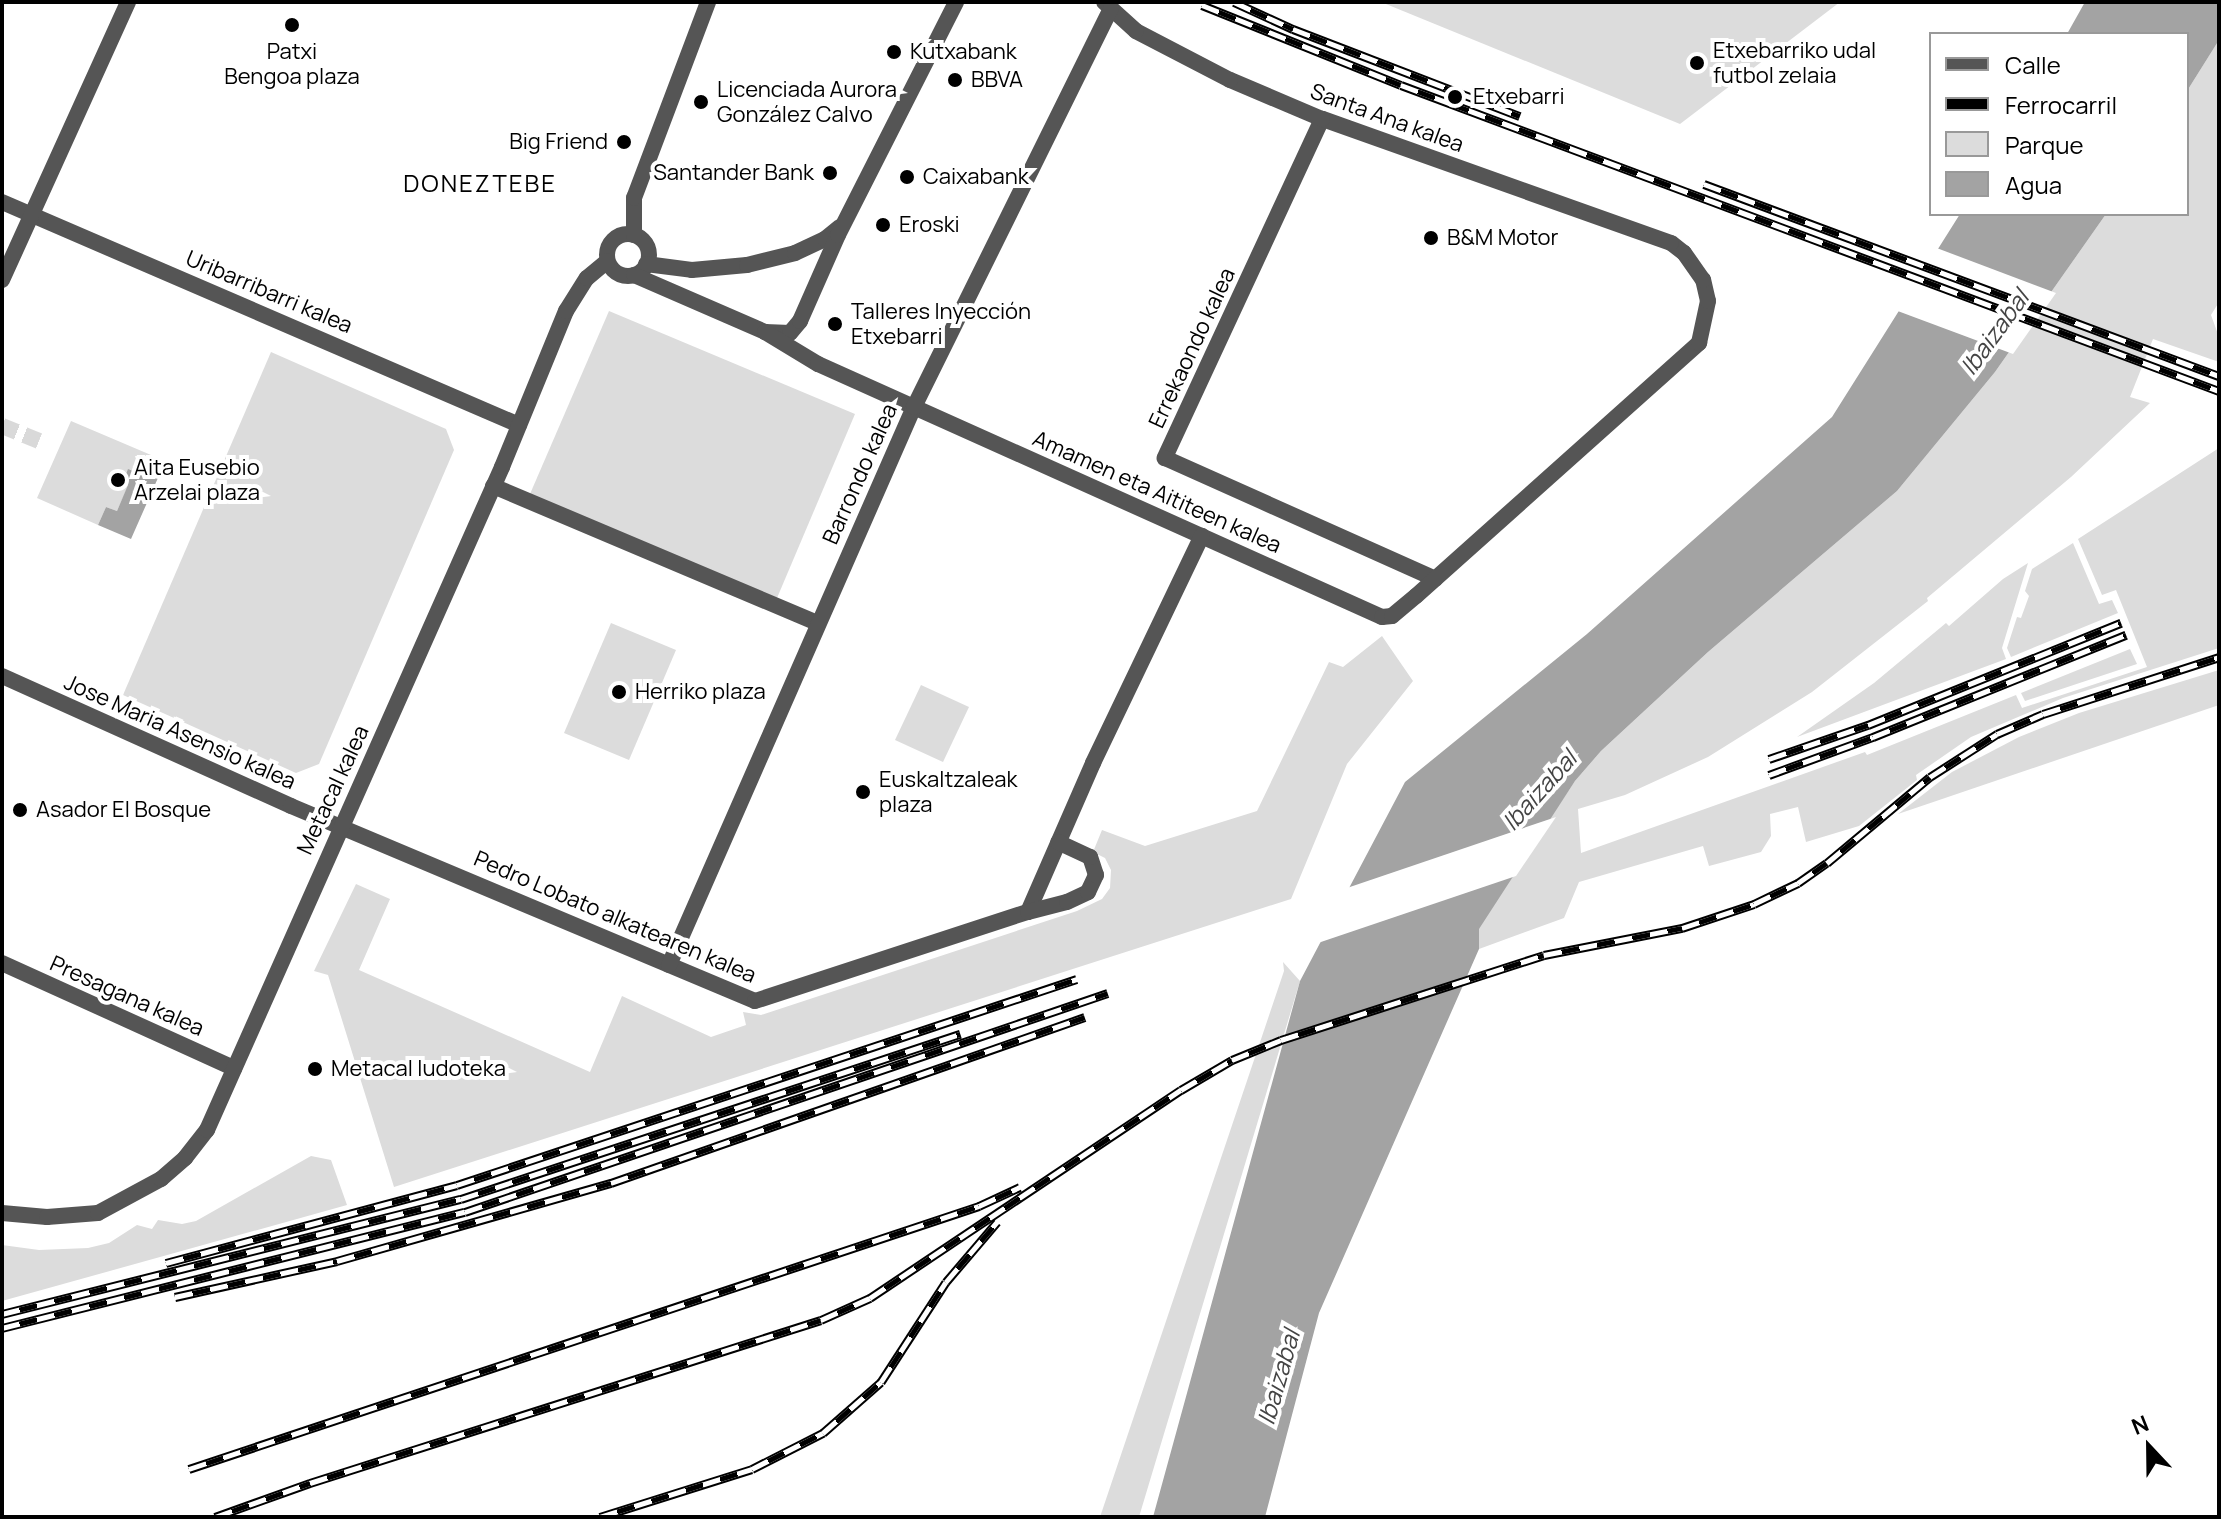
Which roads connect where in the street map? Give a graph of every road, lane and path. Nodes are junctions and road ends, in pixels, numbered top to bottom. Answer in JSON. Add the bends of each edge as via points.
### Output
{"nodes":[{"id":1,"x":128,"y":2,"type":"edge"},
{"id":2,"x":708,"y":2,"type":"edge"},
{"id":3,"x":956,"y":2,"type":"edge"},
{"id":4,"x":1107,"y":6,"type":"edge"},
{"id":5,"x":1322,"y":119,"type":"junction"},
{"id":6,"x":2,"y":202,"type":"edge"},
{"id":7,"x":31,"y":214,"type":"junction"},
{"id":8,"x":844,"y":223,"type":"junction"},
{"id":9,"x":634,"y":235,"type":"junction"},
{"id":10,"x":607,"y":261,"type":"junction"},
{"id":11,"x":640,"y":269,"type":"junction"},
{"id":12,"x":2,"y":280,"type":"edge"},
{"id":13,"x":800,"y":321,"type":"junction"},
{"id":14,"x":765,"y":332,"type":"junction"},
{"id":15,"x":818,"y":364,"type":"junction"},
{"id":16,"x":914,"y":407,"type":"junction"},
{"id":17,"x":519,"y":425,"type":"junction"},
{"id":18,"x":493,"y":486,"type":"junction"},
{"id":19,"x":1202,"y":536,"type":"junction"},
{"id":20,"x":1435,"y":579,"type":"junction"},
{"id":21,"x":818,"y":623,"type":"junction"},
{"id":22,"x":2,"y":676,"type":"edge"},
{"id":23,"x":342,"y":826,"type":"junction"},
{"id":24,"x":1058,"y":842,"type":"junction"},
{"id":25,"x":1028,"y":912,"type":"junction"},
{"id":26,"x":2,"y":963,"type":"edge"},
{"id":27,"x":669,"y":965,"type":"junction"},
{"id":28,"x":234,"y":1068,"type":"junction"},
{"id":29,"x":2,"y":1213,"type":"edge"}],
"edges":[{"from":1,"to":7,"type":"street"},
{"from":2,"to":9,"type":"street","via":[[634,198]]},
{"from":3,"to":8,"type":"street"},
{"from":4,"to":5,"type":"street","name":"Santa Ana kalea","via":[[1136,31]]},
{"from":4,"to":16,"type":"street","name":"Barrondo kalea"},
{"from":5,"to":20,"type":"street","name":"Errekaondo kalea","via":[[1165,458]]},
{"from":5,"to":20,"type":"street","name":"Santa Ana kalea","via":[[1671,243],[1703,280],[1708,301],[1699,343]]},
{"from":6,"to":7,"type":"street","name":"Uribarribarri kalea"},
{"from":7,"to":12,"type":"street"},
{"from":7,"to":17,"type":"street","name":"Uribarribarri kalea"},
{"from":8,"to":11,"type":"street","via":[[795,253],[747,265]]},
{"from":8,"to":13,"type":"street"},
{"from":9,"to":10,"type":"street","via":[[612,241]]},
{"from":9,"to":11,"type":"street","via":[[646,246]]},
{"from":10,"to":11,"type":"street","via":[[620,274]]},
{"from":10,"to":17,"type":"street","name":"Metacal kalea","via":[[587,278],[566,311]]},
{"from":11,"to":14,"type":"street"},
{"from":13,"to":14,"type":"street","via":[[790,333]]},
{"from":13,"to":15,"type":"street","via":[[802,338]]},
{"from":14,"to":15,"type":"street"},
{"from":15,"to":16,"type":"street","name":"Amamen eta Aititeen kalea"},
{"from":16,"to":19,"type":"street","name":"Amamen eta Aititeen kalea"},
{"from":16,"to":21,"type":"street","name":"Barrondo kalea"},
{"from":17,"to":18,"type":"street","name":"Metacal kalea"},
{"from":18,"to":21,"type":"street"},
{"from":18,"to":23,"type":"street","name":"Metacal kalea"},
{"from":19,"to":20,"type":"street","name":"Amamen eta Aititeen kalea","via":[[1382,617],[1392,616]]},
{"from":19,"to":24,"type":"street"},
{"from":21,"to":27,"type":"street","name":"Barrondo kalea"},
{"from":22,"to":23,"type":"street","name":"Jose Maria Asensio kalea"},
{"from":23,"to":27,"type":"street","name":"Pedro Lobato alkatearen kalea"},
{"from":23,"to":28,"type":"street","name":"Metacal kalea"},
{"from":24,"to":25,"type":"street"},
{"from":24,"to":25,"type":"street","name":"Pedro Lobato alkatearen kalea","via":[[1090,857],[1096,875],[1088,892]]},
{"from":25,"to":27,"type":"street","name":"Pedro Lobato alkatearen kalea","via":[[755,1001]]},
{"from":26,"to":28,"type":"street","name":"Presagana kalea"},
{"from":28,"to":29,"type":"street","name":"Metacal kalea","via":[[207,1130],[161,1179],[98,1213]]}]}
